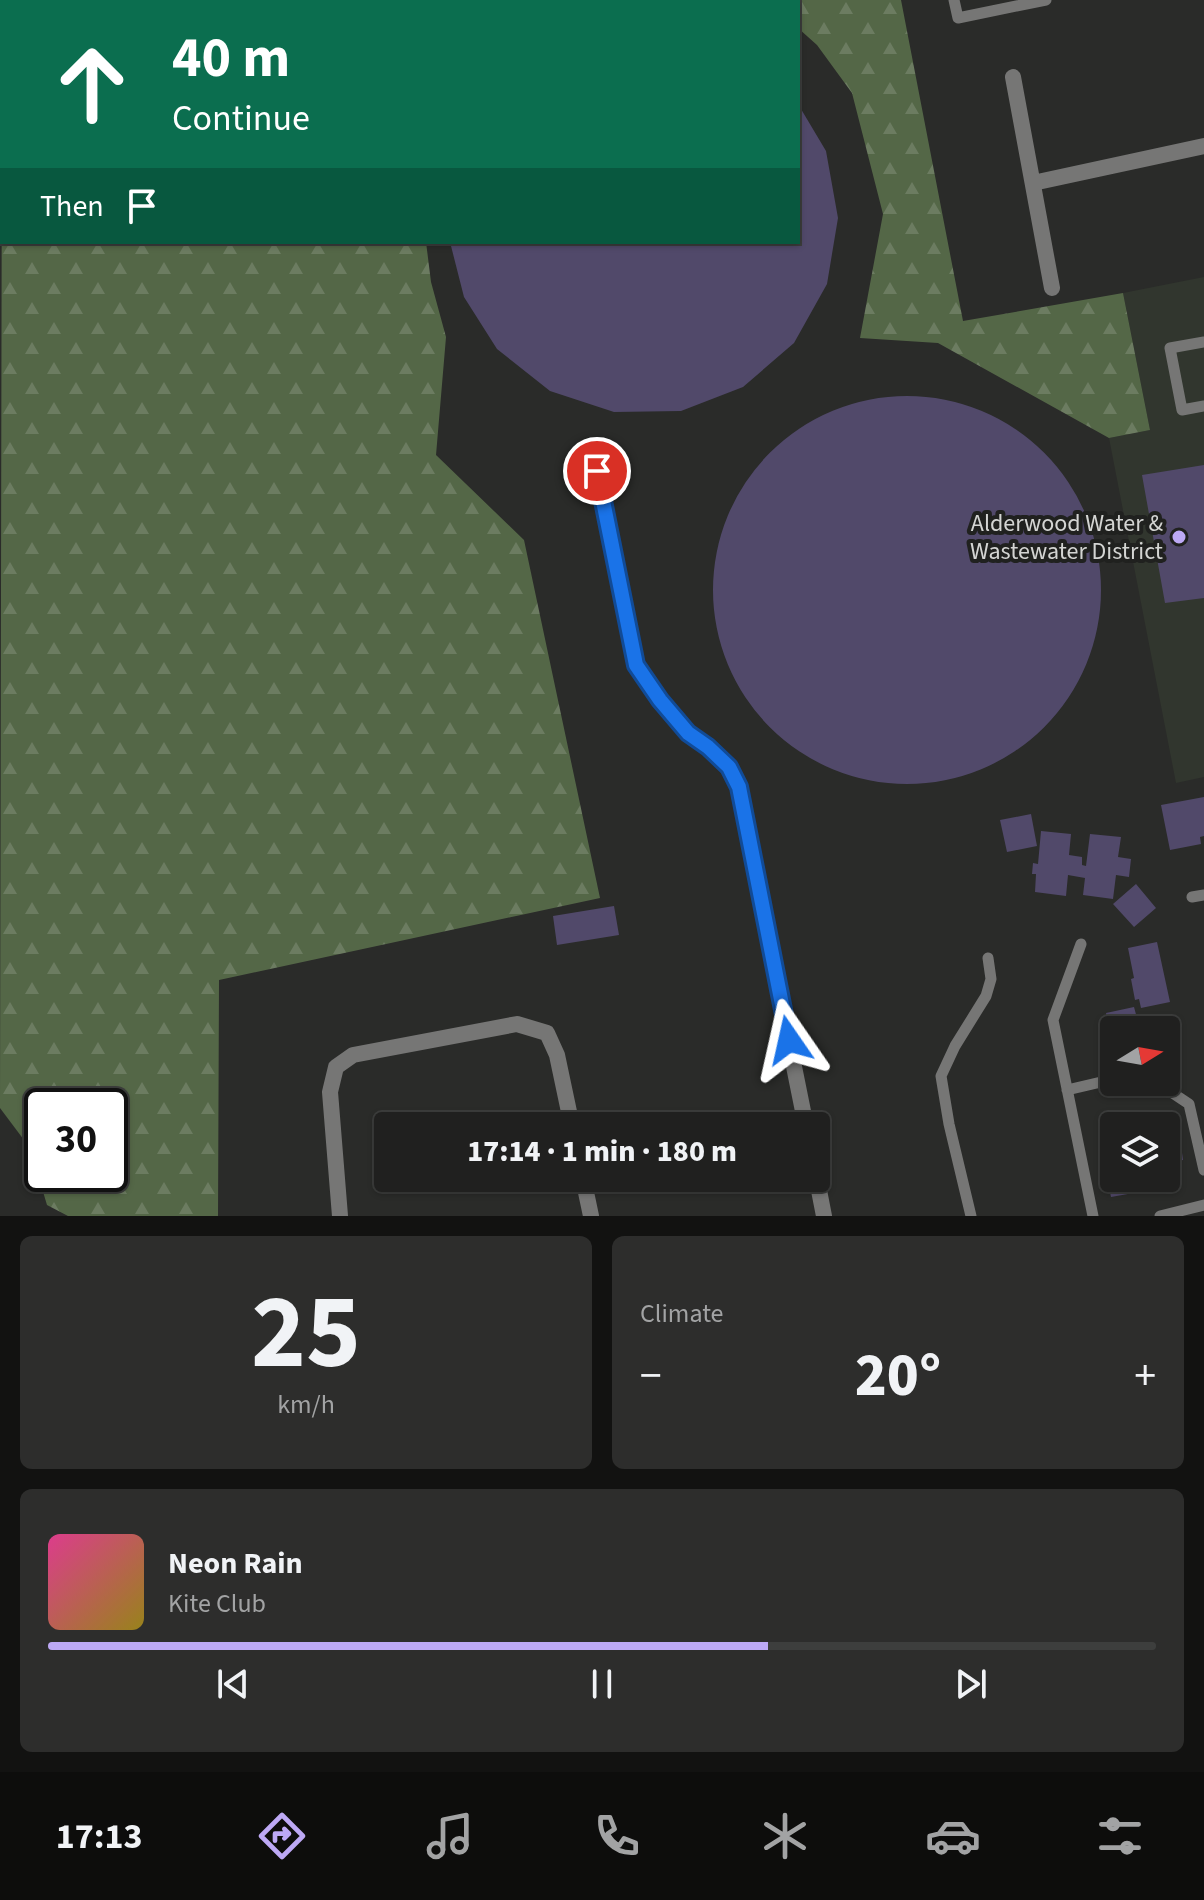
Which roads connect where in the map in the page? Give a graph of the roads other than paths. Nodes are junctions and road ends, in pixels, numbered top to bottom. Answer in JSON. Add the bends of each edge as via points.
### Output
{"nodes":[{"id":1,"x":954,"y":0,"type":"edge"},
{"id":2,"x":1046,"y":0,"type":"edge"},
{"id":3,"x":1013,"y":77,"type":"dead end"},
{"id":4,"x":1204,"y":146,"type":"edge"},
{"id":5,"x":1033,"y":183,"type":"junction"},
{"id":6,"x":1052,"y":288,"type":"dead end"},
{"id":7,"x":1204,"y":342,"type":"edge"},
{"id":8,"x":1204,"y":406,"type":"edge"},
{"id":9,"x":597,"y":471,"type":"dead end"},
{"id":10,"x":760,"y":898,"type":"joint"},
{"id":11,"x":1081,"y":944,"type":"dead end"},
{"id":12,"x":988,"y":958,"type":"dead end"},
{"id":13,"x":1100,"y":1082,"type":"edge"},
{"id":14,"x":1067,"y":1090,"type":"junction"},
{"id":15,"x":1177,"y":1096,"type":"edge"},
{"id":16,"x":569,"y":1112,"type":"edge"},
{"id":17,"x":803,"y":1112,"type":"edge"},
{"id":18,"x":1204,"y":1170,"type":"edge"},
{"id":19,"x":586,"y":1192,"type":"edge"},
{"id":20,"x":819,"y":1192,"type":"edge"},
{"id":21,"x":1204,"y":1205,"type":"edge"},
{"id":22,"x":340,"y":1216,"type":"edge"},
{"id":23,"x":591,"y":1216,"type":"edge"},
{"id":24,"x":824,"y":1216,"type":"edge"},
{"id":25,"x":971,"y":1216,"type":"edge"},
{"id":26,"x":1093,"y":1216,"type":"edge"},
{"id":27,"x":1160,"y":1216,"type":"edge"}],
"edges":[{"from":1,"to":2,"type":"lane","via":[[958,18]]},
{"from":3,"to":5,"type":"street"},
{"from":4,"to":5,"type":"street"},
{"from":5,"to":6,"type":"street"},
{"from":7,"to":8,"type":"lane","via":[[1170,348],[1182,410]]},
{"from":9,"to":10,"type":"lane","via":[[636,665],[688,733],[729,767],[739,787]]},
{"from":10,"to":17,"type":"street"},
{"from":11,"to":14,"type":"lane","via":[[1053,1020]]},
{"from":12,"to":25,"type":"lane","via":[[991,979],[986,996],[941,1076]]},
{"from":13,"to":14,"type":"lane"},
{"from":14,"to":26,"type":"lane"},
{"from":15,"to":18,"type":"lane","via":[[1189,1104]]},
{"from":16,"to":22,"type":"street","via":[[547,1033],[517,1024],[353,1055],[336,1067],[330,1092]]},
{"from":19,"to":23,"type":"street"},
{"from":20,"to":24,"type":"street"},
{"from":21,"to":27,"type":"lane"}]}
